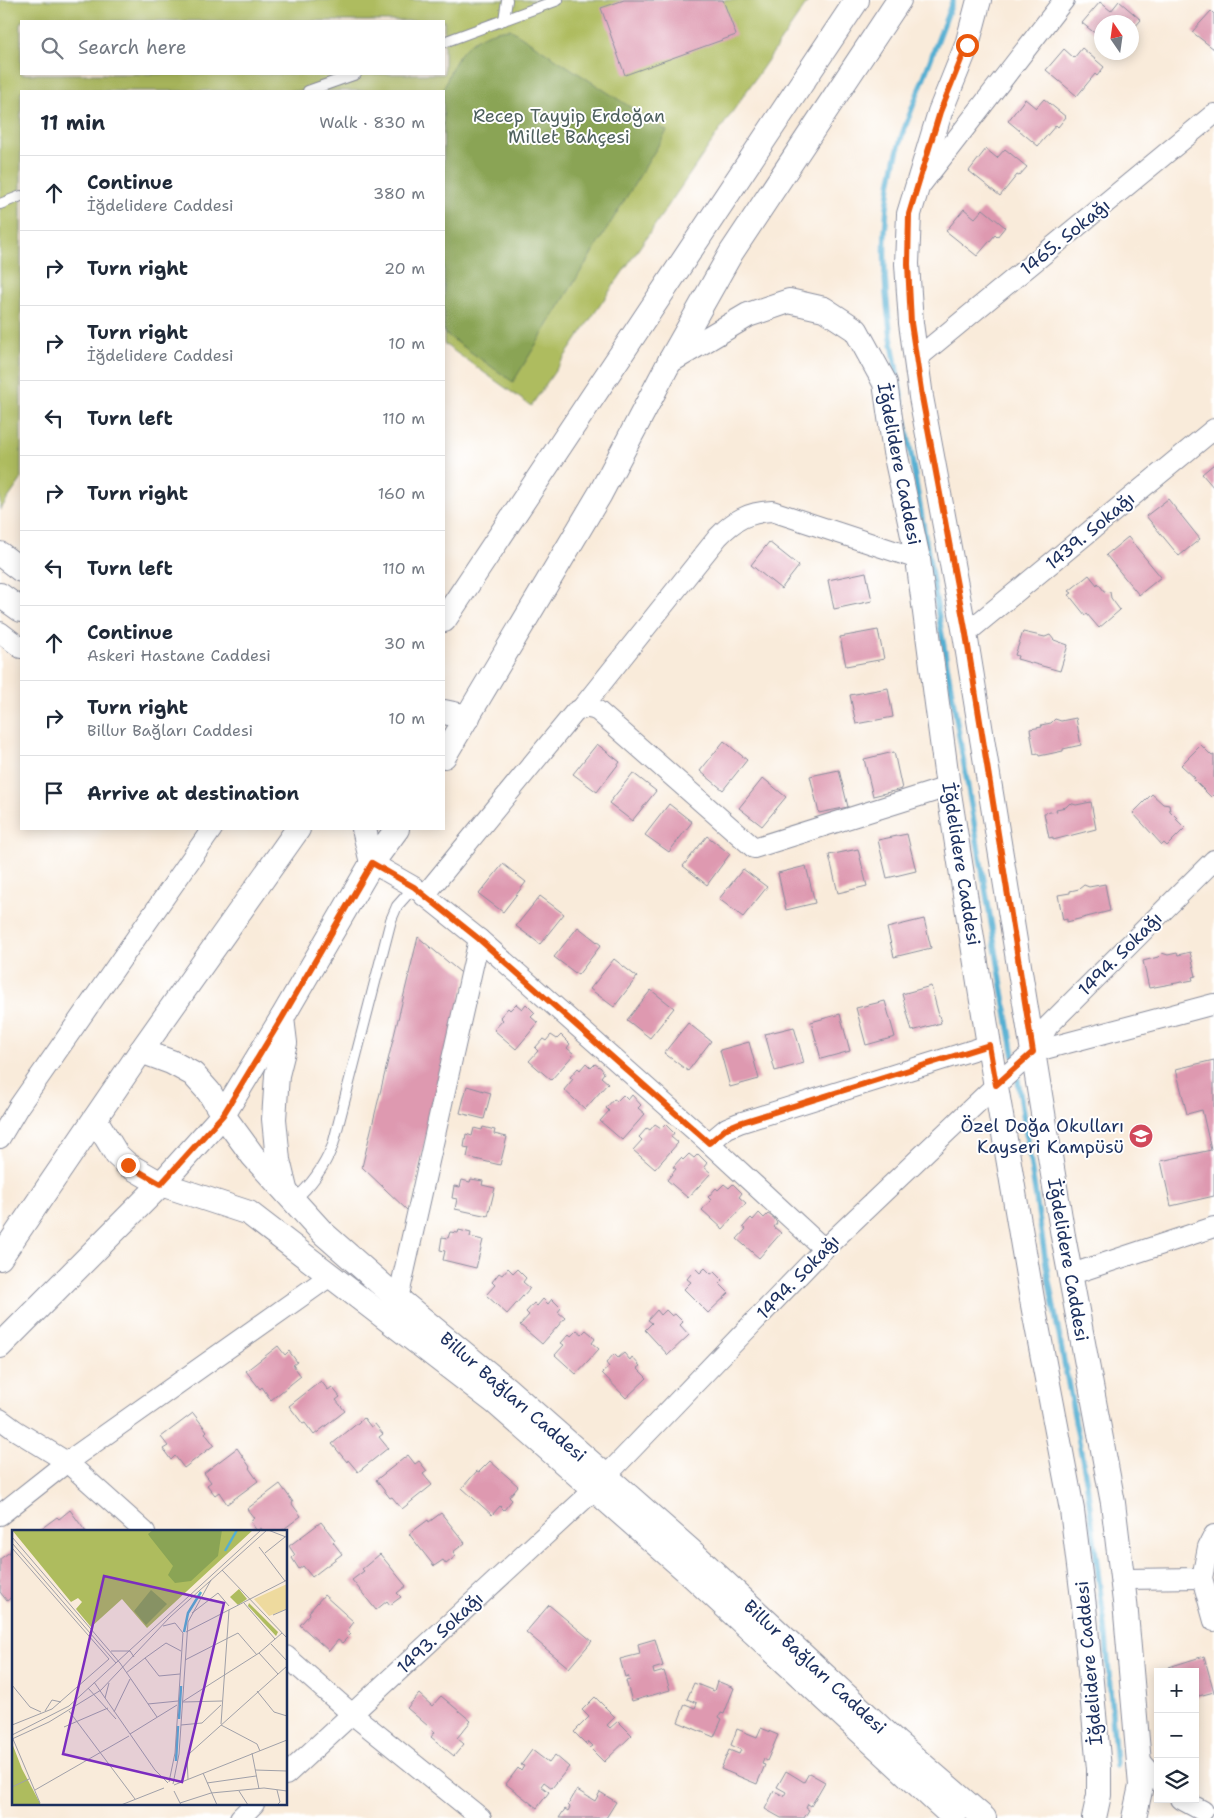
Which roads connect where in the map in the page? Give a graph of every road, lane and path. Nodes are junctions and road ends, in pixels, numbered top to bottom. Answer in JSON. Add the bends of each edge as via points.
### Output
{"nodes":[{"id":1,"x":506,"y":0,"type":"edge"},
{"id":2,"x":558,"y":0,"type":"edge"},
{"id":3,"x":857,"y":0,"type":"edge"},
{"id":4,"x":899,"y":0,"type":"edge"},
{"id":5,"x":979,"y":0,"type":"edge"},
{"id":6,"x":1064,"y":0,"type":"edge"},
{"id":7,"x":504,"y":20,"type":"junction"},
{"id":8,"x":445,"y":42,"type":"edge"},
{"id":9,"x":353,"y":75,"type":"edge"},
{"id":10,"x":311,"y":90,"type":"edge"},
{"id":11,"x":1214,"y":114,"type":"edge"},
{"id":12,"x":916,"y":192,"type":"junction"},
{"id":13,"x":20,"y":196,"type":"edge"},
{"id":14,"x":0,"y":204,"type":"edge"},
{"id":15,"x":915,"y":360,"type":"junction"},
{"id":16,"x":670,"y":361,"type":"junction"},
{"id":17,"x":1214,"y":429,"type":"edge"},
{"id":18,"x":0,"y":554,"type":"edge"},
{"id":19,"x":918,"y":559,"type":"junction"},
{"id":20,"x":20,"y":569,"type":"edge"},
{"id":21,"x":0,"y":595,"type":"edge"},
{"id":22,"x":20,"y":609,"type":"edge"},
{"id":23,"x":445,"y":618,"type":"edge"},
{"id":24,"x":0,"y":632,"type":"edge"},
{"id":25,"x":966,"y":634,"type":"junction"},
{"id":26,"x":20,"y":647,"type":"edge"},
{"id":27,"x":581,"y":709,"type":"junction"},
{"id":28,"x":445,"y":712,"type":"edge"},
{"id":29,"x":468,"y":717,"type":"junction"},
{"id":30,"x":445,"y":754,"type":"edge"},
{"id":31,"x":948,"y":786,"type":"junction"},
{"id":32,"x":211,"y":830,"type":"edge"},
{"id":33,"x":297,"y":830,"type":"edge"},
{"id":34,"x":364,"y":830,"type":"edge"},
{"id":35,"x":396,"y":830,"type":"edge"},
{"id":36,"x":1214,"y":860,"type":"edge"},
{"id":37,"x":372,"y":863,"type":"junction"},
{"id":38,"x":419,"y":891,"type":"junction"},
{"id":39,"x":479,"y":939,"type":"junction"},
{"id":40,"x":1214,"y":1004,"type":"edge"},
{"id":41,"x":282,"y":1018,"type":"junction"},
{"id":42,"x":989,"y":1045,"type":"junction"},
{"id":43,"x":141,"y":1051,"type":"junction"},
{"id":44,"x":1031,"y":1055,"type":"junction"},
{"id":45,"x":1004,"y":1079,"type":"junction"},
{"id":46,"x":223,"y":1115,"type":"junction"},
{"id":47,"x":95,"y":1119,"type":"junction"},
{"id":48,"x":0,"y":1138,"type":"edge"},
{"id":49,"x":709,"y":1143,"type":"junction"},
{"id":50,"x":161,"y":1184,"type":"junction"},
{"id":51,"x":290,"y":1195,"type":"junction"},
{"id":52,"x":1214,"y":1227,"type":"edge"},
{"id":53,"x":824,"y":1249,"type":"junction"},
{"id":54,"x":0,"y":1258,"type":"edge"},
{"id":55,"x":1069,"y":1275,"type":"junction"},
{"id":56,"x":330,"y":1276,"type":"junction"},
{"id":57,"x":398,"y":1299,"type":"junction"},
{"id":58,"x":0,"y":1346,"type":"edge"},
{"id":59,"x":0,"y":1419,"type":"edge"},
{"id":60,"x":67,"y":1462,"type":"junction"},
{"id":61,"x":600,"y":1484,"type":"junction"},
{"id":62,"x":0,"y":1515,"type":"edge"},
{"id":63,"x":143,"y":1530,"type":"edge"},
{"id":64,"x":1214,"y":1536,"type":"edge"},
{"id":65,"x":1202,"y":1578,"type":"junction"},
{"id":66,"x":1122,"y":1579,"type":"junction"},
{"id":67,"x":1214,"y":1621,"type":"edge"},
{"id":68,"x":288,"y":1658,"type":"edge"},
{"id":69,"x":352,"y":1714,"type":"junction"},
{"id":70,"x":892,"y":1749,"type":"junction"},
{"id":71,"x":1138,"y":1758,"type":"junction"},
{"id":72,"x":288,"y":1773,"type":"edge"},
{"id":73,"x":1154,"y":1776,"type":"edge"},
{"id":74,"x":1099,"y":1795,"type":"junction"},
{"id":75,"x":1189,"y":1803,"type":"edge"},
{"id":76,"x":252,"y":1806,"type":"edge"},
{"id":77,"x":1204,"y":1811,"type":"edge"},
{"id":78,"x":946,"y":1814,"type":"edge"},
{"id":79,"x":240,"y":1818,"type":"edge"},
{"id":80,"x":481,"y":1818,"type":"edge"},
{"id":81,"x":984,"y":1818,"type":"edge"},
{"id":82,"x":1074,"y":1818,"type":"edge"},
{"id":83,"x":1094,"y":1818,"type":"edge"},
{"id":84,"x":1134,"y":1818,"type":"edge"}],
"edges":[{"from":1,"to":7,"type":"lane"},
{"from":2,"to":7,"type":"lane"},
{"from":3,"to":23,"type":"street"},
{"from":4,"to":16,"type":"street","via":[[731,252]]},
{"from":5,"to":12,"type":"street","name":"İğdelidere Caddesi","via":[[967,45],[940,112]]},
{"from":6,"to":12,"type":"street"},
{"from":7,"to":8,"type":"lane"},
{"from":9,"to":10,"type":"lane"},
{"from":11,"to":15,"type":"street","name":"1465. Sokağı"},
{"from":12,"to":15,"type":"street","name":"İğdelidere Caddesi","via":[[909,214],[908,245]]},
{"from":13,"to":14,"type":"lane"},
{"from":15,"to":25,"type":"street","name":"İğdelidere Caddesi"},
{"from":16,"to":19,"type":"street","name":"İğdelidere Caddesi","via":[[748,315],[789,301],[824,308],[856,330],[885,383]]},
{"from":16,"to":29,"type":"street","via":[[600,494]]},
{"from":17,"to":25,"type":"street","name":"1439. Sokağı"},
{"from":18,"to":20,"type":"street"},
{"from":19,"to":27,"type":"street","via":[[772,511],[748,515],[732,524],[718,538]]},
{"from":19,"to":31,"type":"street","name":"İğdelidere Caddesi"},
{"from":21,"to":22,"type":"street"},
{"from":24,"to":26,"type":"street"},
{"from":25,"to":44,"type":"street","name":"İğdelidere Caddesi"},
{"from":27,"to":31,"type":"street","via":[[598,711],[754,848]]},
{"from":27,"to":38,"type":"street"},
{"from":28,"to":29,"type":"street"},
{"from":29,"to":30,"type":"street"},
{"from":31,"to":42,"type":"street","name":"İğdelidere Caddesi"},
{"from":32,"to":48,"type":"street"},
{"from":33,"to":43,"type":"street"},
{"from":34,"to":37,"type":"street"},
{"from":35,"to":37,"type":"street"},
{"from":36,"to":44,"type":"street","name":"1494. Sokağı","via":[[1048,1026]]},
{"from":37,"to":38,"type":"street"},
{"from":37,"to":41,"type":"street"},
{"from":38,"to":39,"type":"street"},
{"from":38,"to":51,"type":"lane","via":[[397,906],[391,920],[330,1152],[313,1182]]},
{"from":39,"to":49,"type":"street"},
{"from":39,"to":57,"type":"street"},
{"from":40,"to":44,"type":"street"},
{"from":41,"to":46,"type":"street"},
{"from":41,"to":51,"type":"street","via":[[285,1043],[277,1075],[274,1119],[277,1150]]},
{"from":42,"to":45,"type":"street","name":"İğdelidere Caddesi"},
{"from":42,"to":49,"type":"street","via":[[739,1123]]},
{"from":43,"to":46,"type":"street","name":"Billur Bağları Caddesi","via":[[193,1074]]},
{"from":43,"to":47,"type":"street"},
{"from":44,"to":45,"type":"street","name":"1494. Sokağı"},
{"from":44,"to":55,"type":"street","name":"İğdelidere Caddesi"},
{"from":45,"to":53,"type":"street","name":"1494. Sokağı"},
{"from":45,"to":74,"type":"street","name":"İğdelidere Caddesi","via":[[1033,1305],[1074,1520]]},
{"from":46,"to":50,"type":"street"},
{"from":46,"to":51,"type":"street","name":"Billur Bağları Caddesi","via":[[254,1156]]},
{"from":47,"to":50,"type":"street","name":"Billur Bağları Caddesi","via":[[117,1155]]},
{"from":47,"to":54,"type":"street"},
{"from":49,"to":53,"type":"street"},
{"from":50,"to":56,"type":"street","name":"Billur Bağları Caddesi","via":[[249,1213]]},
{"from":50,"to":58,"type":"street"},
{"from":51,"to":57,"type":"street","name":"Billur Bağları Caddesi","via":[[323,1233]]},
{"from":52,"to":55,"type":"street"},
{"from":53,"to":61,"type":"street","name":"1494. Sokağı"},
{"from":55,"to":66,"type":"street","name":"İğdelidere Caddesi","via":[[1105,1456]]},
{"from":56,"to":60,"type":"street"},
{"from":56,"to":61,"type":"street","name":"Billur Bağları Caddesi"},
{"from":57,"to":61,"type":"street","name":"Billur Bağları Caddesi","via":[[507,1389]]},
{"from":59,"to":60,"type":"street"},
{"from":60,"to":62,"type":"street"},
{"from":60,"to":63,"type":"street"},
{"from":61,"to":69,"type":"street","name":"1493. Sokağı"},
{"from":61,"to":70,"type":"street","name":"Billur Bağları Caddesi","via":[[691,1551]]},
{"from":64,"to":65,"type":"street","via":[[1208,1547]]},
{"from":65,"to":66,"type":"street"},
{"from":65,"to":67,"type":"street"},
{"from":66,"to":71,"type":"street","name":"İğdelidere Caddesi"},
{"from":68,"to":69,"type":"street"},
{"from":69,"to":72,"type":"street","name":"1493. Sokağı"},
{"from":69,"to":80,"type":"street"},
{"from":70,"to":78,"type":"street"},
{"from":70,"to":81,"type":"street"},
{"from":71,"to":73,"type":"street"},
{"from":71,"to":84,"type":"street","name":"İğdelidere Caddesi","via":[[1141,1786]]},
{"from":74,"to":82,"type":"street"},
{"from":74,"to":83,"type":"street","name":"İğdelidere Caddesi"},
{"from":75,"to":77,"type":"street"},
{"from":76,"to":79,"type":"street"}]}
